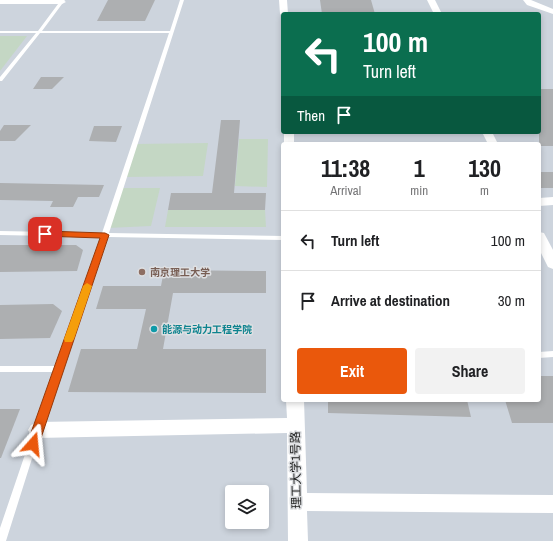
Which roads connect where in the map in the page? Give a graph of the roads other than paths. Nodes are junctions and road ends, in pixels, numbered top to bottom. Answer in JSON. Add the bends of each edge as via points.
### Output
{"nodes":[{"id":1,"x":182,"y":0,"type":"edge"},
{"id":2,"x":283,"y":0,"type":"edge"},
{"id":3,"x":431,"y":0,"type":"edge"},
{"id":4,"x":527,"y":0,"type":"edge"},
{"id":5,"x":62,"y":1,"type":"edge"},
{"id":6,"x":0,"y":2,"type":"edge"},
{"id":7,"x":284,"y":12,"type":"edge"},
{"id":8,"x":437,"y":12,"type":"edge"},
{"id":9,"x":553,"y":12,"type":"edge"},
{"id":10,"x":0,"y":32,"type":"edge"},
{"id":11,"x":39,"y":32,"type":"junction"},
{"id":12,"x":171,"y":32,"type":"junction"},
{"id":13,"x":0,"y":80,"type":"edge"},
{"id":14,"x":553,"y":201,"type":"edge"},
{"id":15,"x":541,"y":202,"type":"edge"},
{"id":16,"x":0,"y":233,"type":"edge"},
{"id":17,"x":105,"y":235,"type":"junction"},
{"id":18,"x":281,"y":238,"type":"edge"},
{"id":19,"x":541,"y":240,"type":"edge"},
{"id":20,"x":553,"y":264,"type":"edge"},
{"id":21,"x":553,"y":354,"type":"edge"},
{"id":22,"x":541,"y":355,"type":"edge"},
{"id":23,"x":0,"y":369,"type":"edge"},
{"id":24,"x":58,"y":369,"type":"junction"},
{"id":25,"x":295,"y":402,"type":"edge"},
{"id":26,"x":296,"y":424,"type":"junction"},
{"id":27,"x":37,"y":430,"type":"junction"},
{"id":28,"x":297,"y":502,"type":"junction"},
{"id":29,"x":553,"y":504,"type":"edge"},
{"id":30,"x":1,"y":541,"type":"edge"},
{"id":31,"x":298,"y":541,"type":"edge"}],
"edges":[{"from":1,"to":12,"type":"lane"},
{"from":2,"to":7,"type":"street"},
{"from":3,"to":8,"type":"street"},
{"from":4,"to":9,"type":"street"},
{"from":5,"to":6,"type":"street"},
{"from":5,"to":11,"type":"lane"},
{"from":10,"to":11,"type":"lane"},
{"from":11,"to":12,"type":"lane"},
{"from":11,"to":13,"type":"lane"},
{"from":12,"to":17,"type":"lane"},
{"from":14,"to":15,"type":"street"},
{"from":16,"to":17,"type":"lane"},
{"from":17,"to":18,"type":"lane"},
{"from":17,"to":24,"type":"lane"},
{"from":19,"to":20,"type":"street"},
{"from":21,"to":22,"type":"lane"},
{"from":23,"to":24,"type":"lane"},
{"from":24,"to":27,"type":"lane"},
{"from":25,"to":26,"type":"street","name":"理工大学1号路"},
{"from":26,"to":27,"type":"street"},
{"from":26,"to":28,"type":"street","name":"理工大学1号路"},
{"from":27,"to":30,"type":"lane"},
{"from":28,"to":29,"type":"street"},
{"from":28,"to":31,"type":"street","name":"理工大学1号路"}]}
